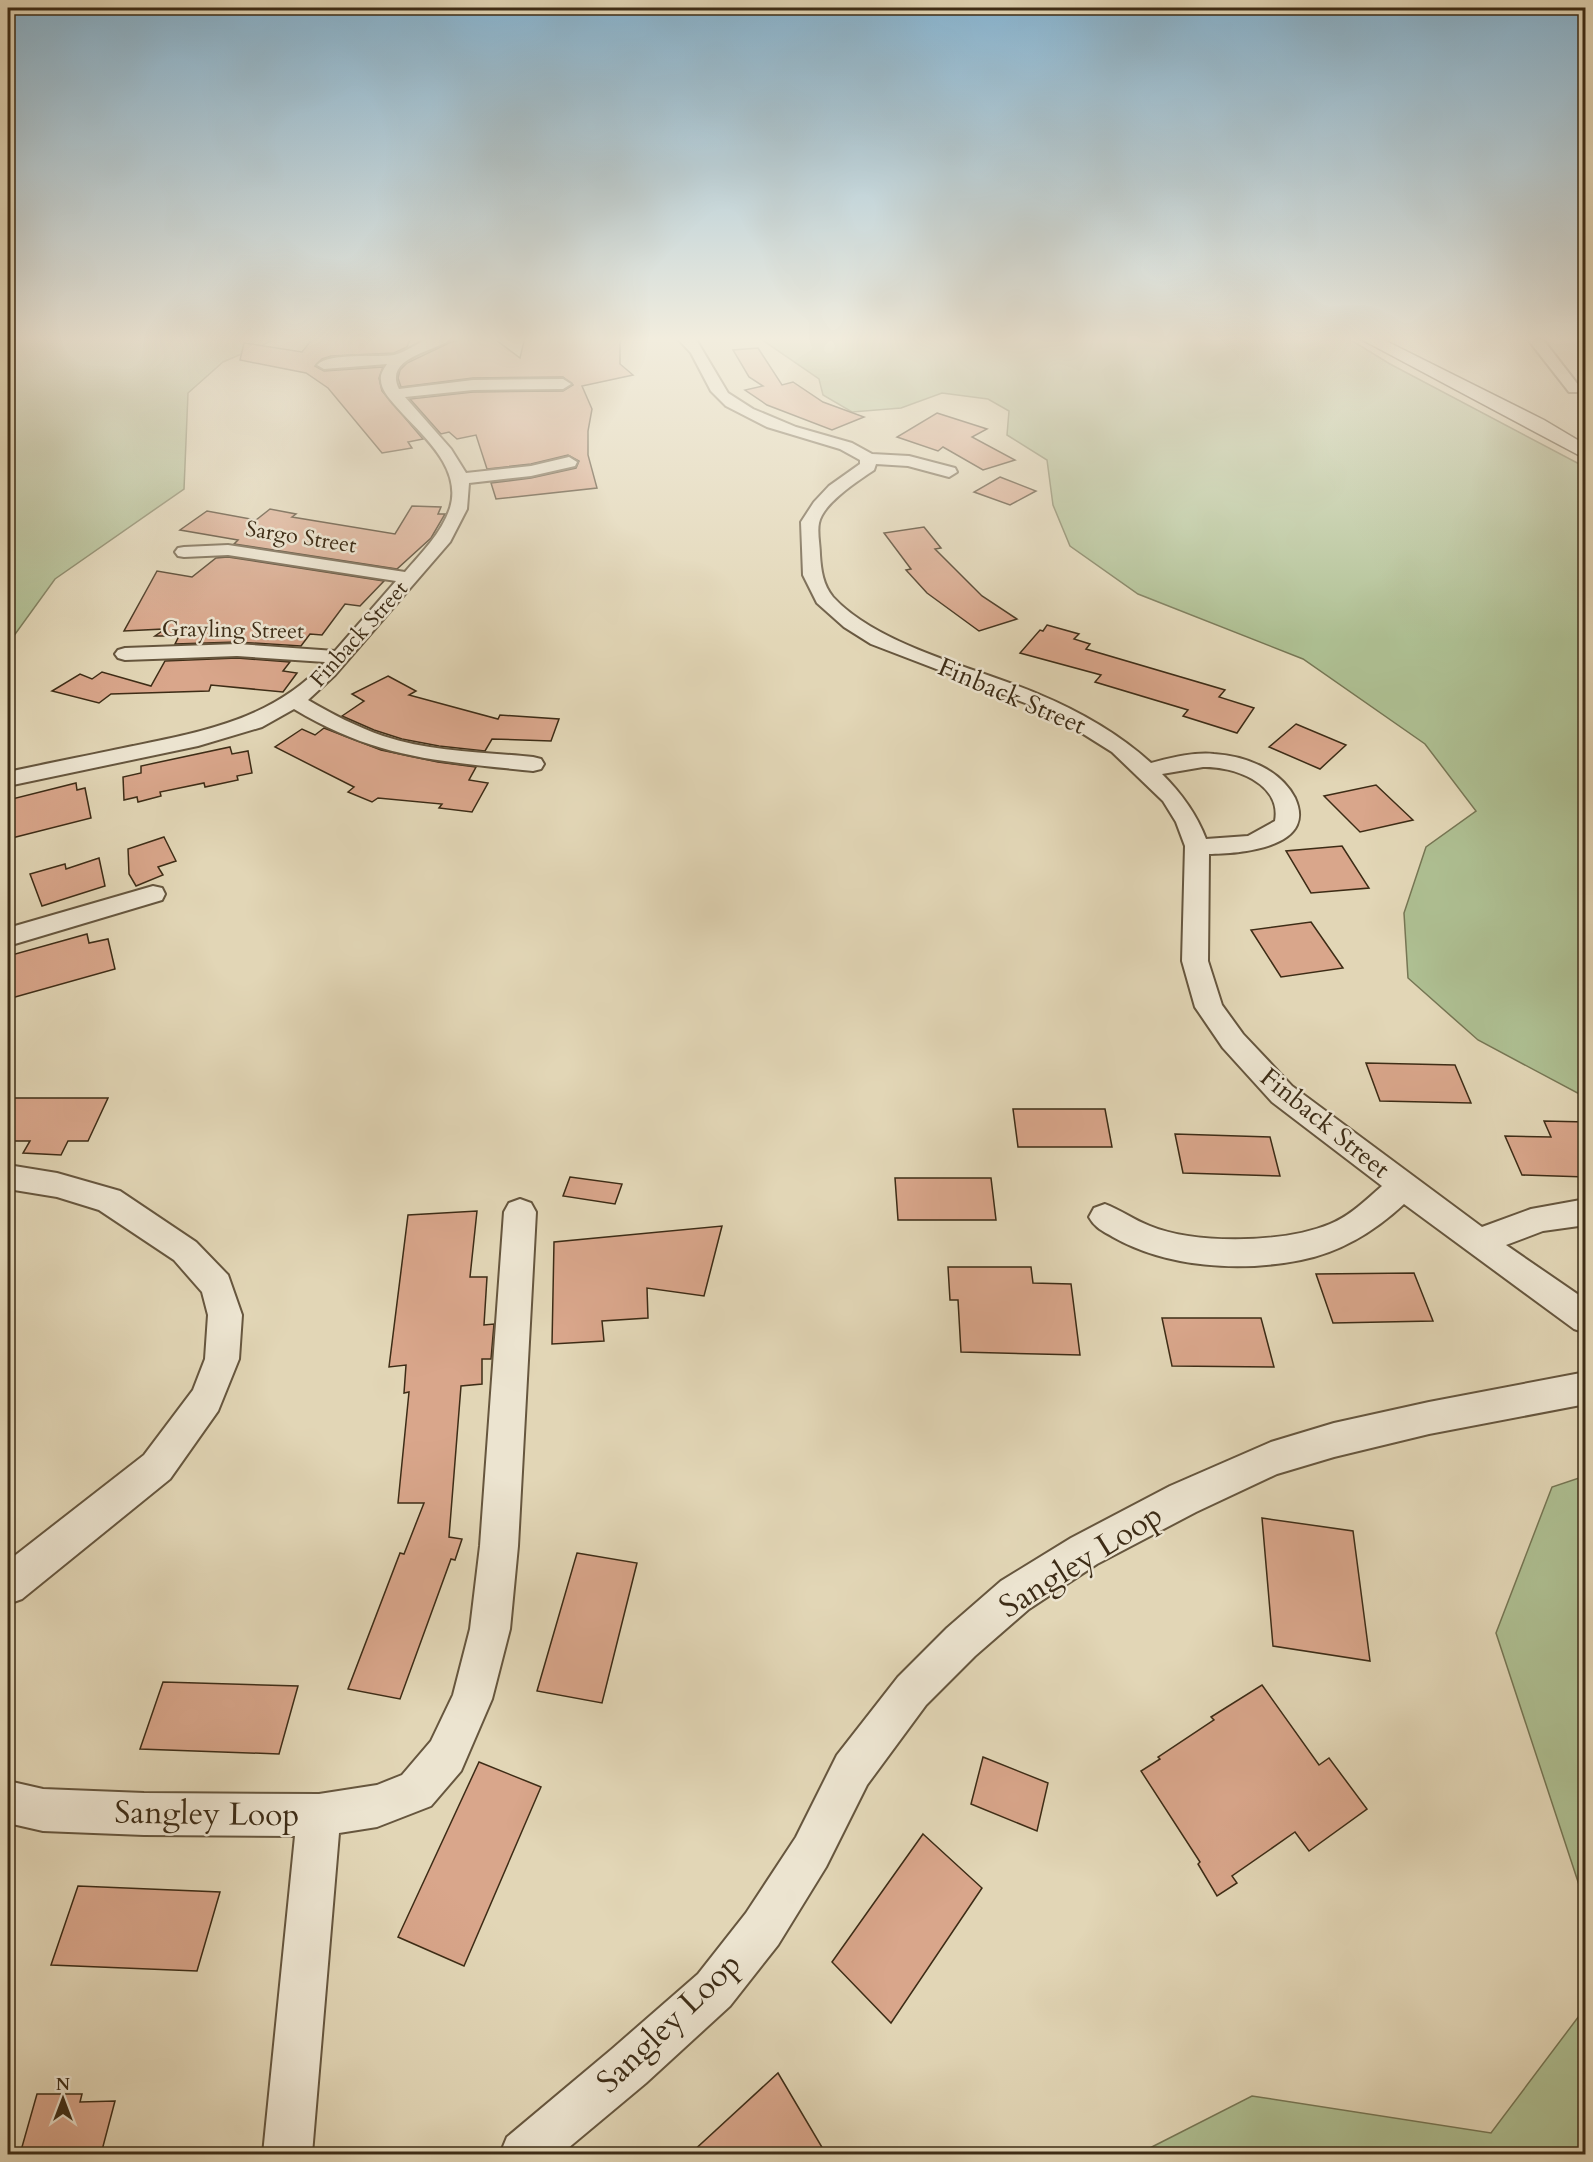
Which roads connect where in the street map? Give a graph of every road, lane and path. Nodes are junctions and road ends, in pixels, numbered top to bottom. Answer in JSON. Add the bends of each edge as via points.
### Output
{"nodes":[{"id":1,"x":433,"y":438,"type":"edge"},
{"id":2,"x":814,"y":438,"type":"edge"},
{"id":3,"x":1561,"y":438,"type":"edge"},
{"id":4,"x":1586,"y":453,"type":"edge"},
{"id":5,"x":868,"y":459,"type":"junction"},
{"id":6,"x":569,"y":462,"type":"dead end"},
{"id":7,"x":949,"y":472,"type":"dead end"},
{"id":8,"x":460,"y":479,"type":"junction"},
{"id":9,"x":184,"y":552,"type":"dead end"},
{"id":10,"x":410,"y":578,"type":"junction"},
{"id":11,"x":125,"y":654,"type":"dead end"},
{"id":12,"x":340,"y":657,"type":"junction"},
{"id":13,"x":293,"y":700,"type":"junction"},
{"id":14,"x":533,"y":764,"type":"dead end"},
{"id":15,"x":1146,"y":771,"type":"junction"},
{"id":16,"x":8,"y":779,"type":"edge"},
{"id":17,"x":1197,"y":846,"type":"junction"},
{"id":18,"x":153,"y":894,"type":"dead end"},
{"id":19,"x":8,"y":937,"type":"edge"},
{"id":20,"x":8,"y":1177,"type":"edge"},
{"id":21,"x":1403,"y":1186,"type":"junction"},
{"id":22,"x":520,"y":1212,"type":"dead end"},
{"id":23,"x":1586,"y":1212,"type":"edge"},
{"id":24,"x":1105,"y":1217,"type":"dead end"},
{"id":25,"x":1479,"y":1243,"type":"junction"},
{"id":26,"x":1586,"y":1319,"type":"edge"},
{"id":27,"x":1586,"y":1388,"type":"edge"},
{"id":28,"x":8,"y":1585,"type":"edge"},
{"id":29,"x":8,"y":1802,"type":"edge"},
{"id":30,"x":319,"y":1815,"type":"junction"},
{"id":31,"x":287,"y":2154,"type":"edge"},
{"id":32,"x":524,"y":2154,"type":"edge"}],
"edges":[{"from":1,"to":8,"type":"street","via":[[453,460]]},
{"from":2,"to":5,"type":"street","via":[[860,452]]},
{"from":3,"to":4,"type":"street"},
{"from":5,"to":7,"type":"street","via":[[909,461]]},
{"from":5,"to":15,"type":"street","name":"Finback Street","via":[[868,466],[835,490],[810,522],[812,575],[824,599],[878,640],[1032,699],[1085,725],[1120,747]]},
{"from":6,"to":8,"type":"street","via":[[531,471]]},
{"from":8,"to":10,"type":"street","name":"Finback Street","via":[[456,519]]},
{"from":9,"to":10,"type":"street","name":"Sargo Street","via":[[244,552]]},
{"from":10,"to":12,"type":"street","name":"Finback Street"},
{"from":11,"to":12,"type":"street","name":"Grayling Street","via":[[237,650]]},
{"from":12,"to":13,"type":"street","name":"Finback Street","via":[[307,692]]},
{"from":13,"to":14,"type":"street","via":[[377,741],[415,750]]},
{"from":13,"to":16,"type":"street","name":"Finback Street","via":[[254,722],[219,733]]},
{"from":15,"to":17,"type":"street","name":"Finback Street","via":[[1172,797]]},
{"from":15,"to":17,"type":"street","via":[[1210,760],[1242,765],[1280,791],[1288,808],[1286,824],[1275,835],[1253,843]]},
{"from":17,"to":21,"type":"street","name":"Finback Street","via":[[1195,961],[1209,1007],[1233,1041],[1282,1094]]},
{"from":18,"to":19,"type":"street"},
{"from":20,"to":28,"type":"street","via":[[57,1185],[109,1200],[185,1251],[217,1286],[225,1315],[222,1359],[206,1400],[157,1467]]},
{"from":21,"to":24,"type":"street","via":[[1371,1215],[1343,1233],[1302,1247],[1251,1252],[1186,1250],[1141,1237]]},
{"from":21,"to":25,"type":"street","name":"Finback Street"},
{"from":22,"to":30,"type":"street","via":[[499,1546],[490,1629],[472,1699],[446,1756],[416,1791],[377,1806]]},
{"from":23,"to":25,"type":"street","via":[[1553,1214],[1513,1226]]},
{"from":25,"to":26,"type":"street","name":"Finback Street"},
{"from":27,"to":32,"type":"street","name":"Sangley Loop","via":[[1429,1418],[1271,1459],[1084,1551],[1015,1595],[912,1691],[852,1770],[811,1852],[762,1929],[714,1990]]},
{"from":29,"to":30,"type":"street","name":"Sangley Loop","via":[[43,1810],[110,1813]]},
{"from":30,"to":31,"type":"street","name":"Sangley Loop"}]}
